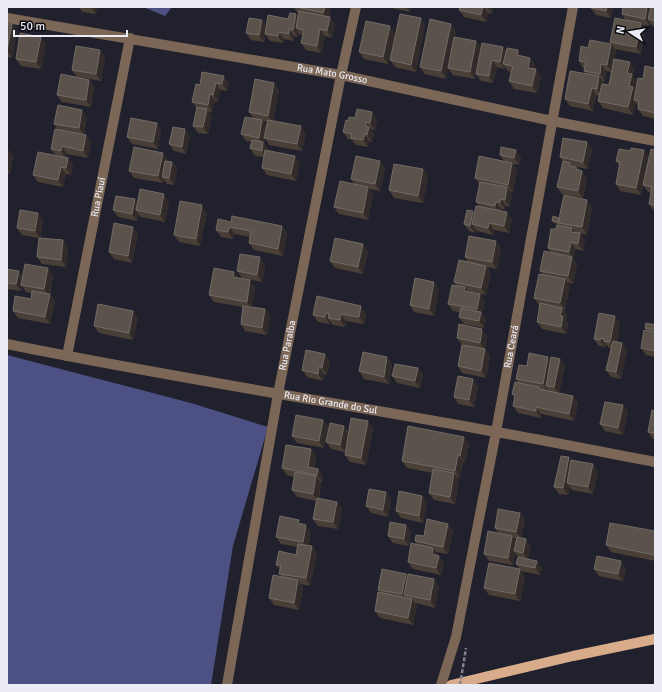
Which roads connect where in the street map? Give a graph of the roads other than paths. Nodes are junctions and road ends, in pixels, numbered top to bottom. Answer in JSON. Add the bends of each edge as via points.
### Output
{"nodes":[{"id":1,"x":356,"y":7,"type":"edge"},
{"id":2,"x":573,"y":7,"type":"edge"},
{"id":3,"x":7,"y":18,"type":"edge"},
{"id":4,"x":130,"y":38,"type":"junction"},
{"id":5,"x":342,"y":75,"type":"junction"},
{"id":6,"x":552,"y":122,"type":"junction"},
{"id":7,"x":655,"y":141,"type":"edge"},
{"id":8,"x":7,"y":344,"type":"edge"},
{"id":9,"x":67,"y":356,"type":"junction"},
{"id":10,"x":278,"y":394,"type":"junction"},
{"id":11,"x":496,"y":432,"type":"junction"},
{"id":12,"x":655,"y":462,"type":"edge"},
{"id":13,"x":655,"y":639,"type":"edge"},
{"id":14,"x":227,"y":685,"type":"edge"},
{"id":15,"x":441,"y":685,"type":"edge"},
{"id":16,"x":451,"y":685,"type":"edge"}],
"edges":[{"from":1,"to":5,"type":"street","name":"Rua Paraíba"},
{"from":2,"to":6,"type":"street","name":"Rua Ceará"},
{"from":3,"to":4,"type":"street","name":"Rua Mato Grosso"},
{"from":4,"to":5,"type":"street","name":"Rua Mato Grosso"},
{"from":4,"to":9,"type":"street","name":"Rua Piauí"},
{"from":5,"to":6,"type":"street","name":"Rua Mato Grosso"},
{"from":5,"to":10,"type":"street","name":"Rua Paraíba"},
{"from":6,"to":7,"type":"street","name":"Rua Mato Grosso"},
{"from":6,"to":11,"type":"street","name":"Rua Ceará"},
{"from":8,"to":9,"type":"street","name":"Rua Rio Grande do Sul"},
{"from":9,"to":10,"type":"street","name":"Rua Rio Grande do Sul"},
{"from":10,"to":11,"type":"street","name":"Rua Rio Grande do Sul"},
{"from":10,"to":14,"type":"street","name":"Rua Paraíba"},
{"from":11,"to":12,"type":"street","name":"Rua Rio Grande do Sul"},
{"from":11,"to":15,"type":"street","name":"Rua Ceará","via":[[456,637]]},
{"from":13,"to":16,"type":"main road"}]}
